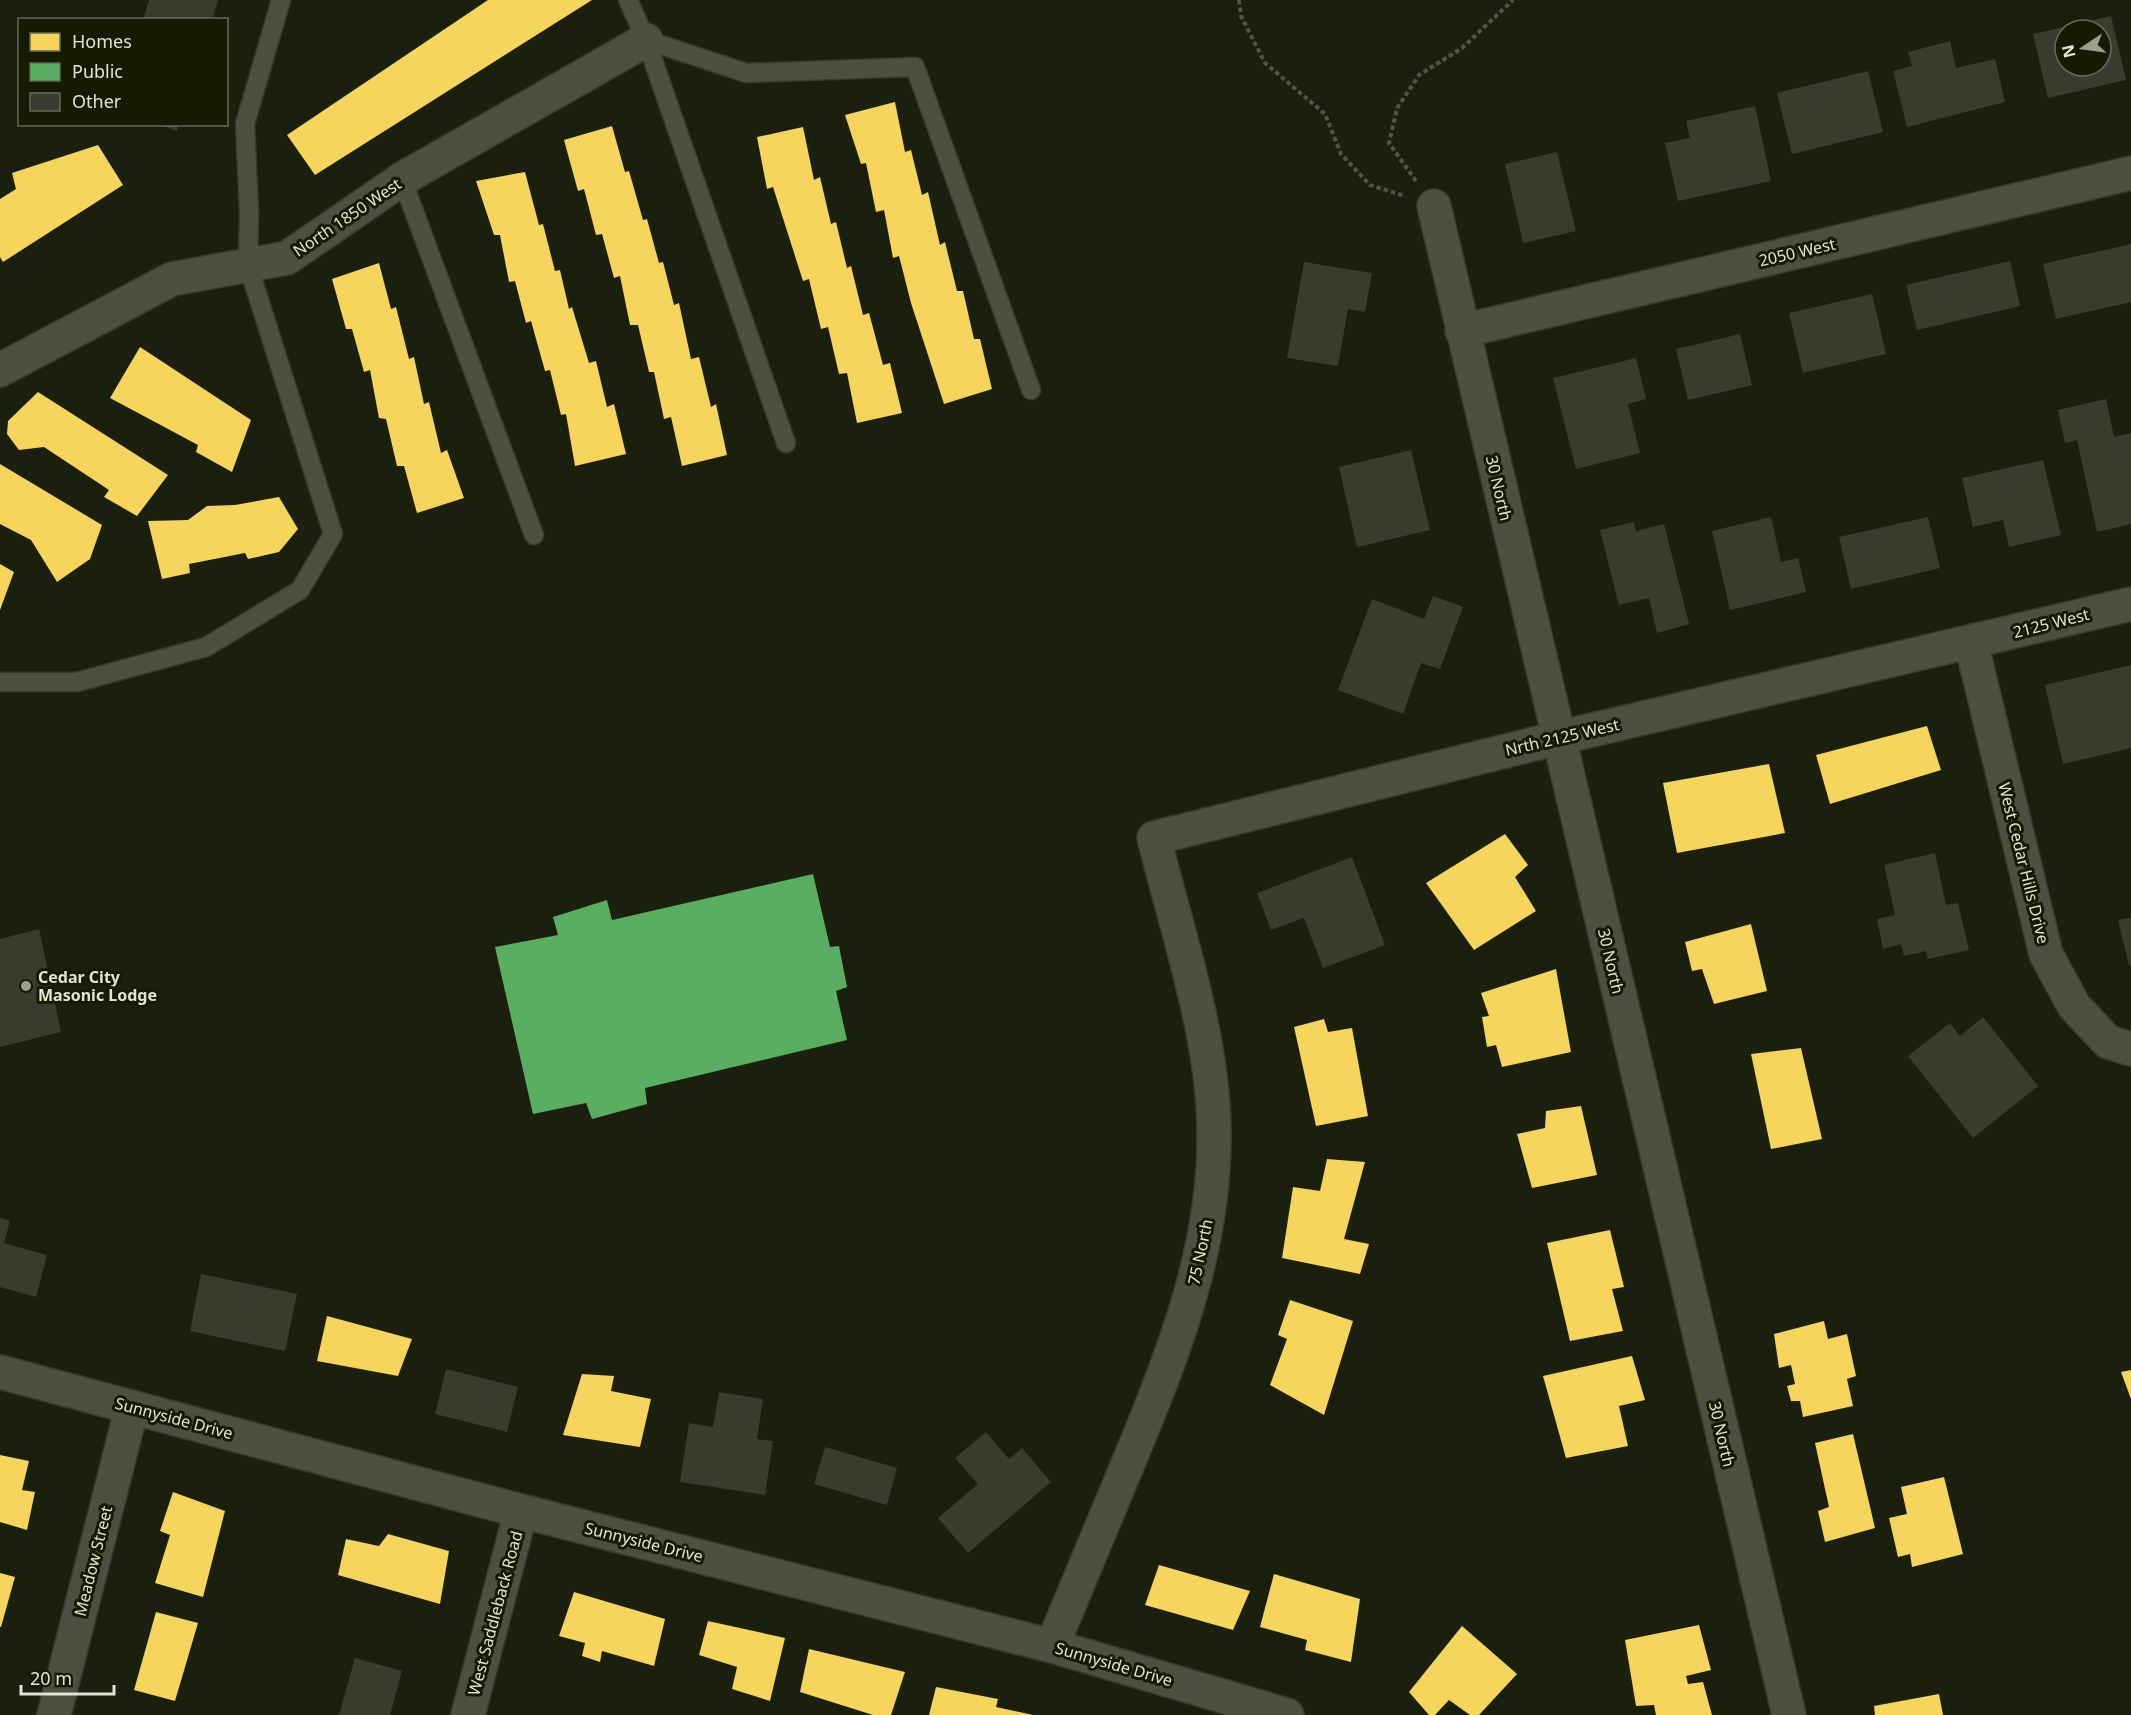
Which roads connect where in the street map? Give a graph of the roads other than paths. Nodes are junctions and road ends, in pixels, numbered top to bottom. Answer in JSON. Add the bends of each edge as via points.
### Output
{"nodes":[{"id":1,"x":281,"y":0,"type":"edge"},
{"id":2,"x":628,"y":0,"type":"edge"},
{"id":3,"x":646,"y":40,"type":"junction"},
{"id":4,"x":2131,"y":173,"type":"edge"},
{"id":5,"x":402,"y":179,"type":"junction"},
{"id":6,"x":1434,"y":206,"type":"road end"},
{"id":7,"x":248,"y":265,"type":"junction"},
{"id":8,"x":1462,"y":331,"type":"junction"},
{"id":9,"x":0,"y":370,"type":"edge"},
{"id":10,"x":1030,"y":390,"type":"dead end"},
{"id":11,"x":786,"y":443,"type":"dead end"},
{"id":12,"x":534,"y":535,"type":"dead end"},
{"id":13,"x":2131,"y":604,"type":"edge"},
{"id":14,"x":1971,"y":642,"type":"junction"},
{"id":15,"x":0,"y":682,"type":"edge"},
{"id":16,"x":1558,"y":738,"type":"junction"},
{"id":17,"x":1154,"y":838,"type":"joint"},
{"id":18,"x":2131,"y":1049,"type":"edge"},
{"id":19,"x":0,"y":1372,"type":"edge"},
{"id":20,"x":132,"y":1407,"type":"junction"},
{"id":21,"x":521,"y":1511,"type":"junction"},
{"id":22,"x":1052,"y":1646,"type":"junction"},
{"id":23,"x":54,"y":1715,"type":"edge"},
{"id":24,"x":468,"y":1715,"type":"edge"},
{"id":25,"x":1287,"y":1715,"type":"edge"},
{"id":26,"x":1789,"y":1715,"type":"edge"}],
"edges":[{"from":1,"to":7,"type":"lane","via":[[245,124]]},
{"from":2,"to":3,"type":"lane"},
{"from":3,"to":5,"type":"street","name":"North 1850 West"},
{"from":3,"to":10,"type":"lane","via":[[746,73],[915,67]]},
{"from":3,"to":11,"type":"lane"},
{"from":4,"to":8,"type":"street","name":"2050 West"},
{"from":5,"to":7,"type":"street","name":"North 1850 West","via":[[287,258]]},
{"from":5,"to":12,"type":"lane"},
{"from":6,"to":8,"type":"street","name":"30 North"},
{"from":7,"to":9,"type":"street","name":"North 1850 West","via":[[172,279]]},
{"from":7,"to":15,"type":"lane","via":[[333,534],[300,590],[206,647],[77,682]]},
{"from":8,"to":16,"type":"street","name":"30 North"},
{"from":13,"to":14,"type":"street","name":"2125 West"},
{"from":14,"to":16,"type":"street","name":"Nrth 2125 West"},
{"from":14,"to":18,"type":"street","name":"West Cedar Hills Drive","via":[[2046,954],[2074,1006],[2108,1042]]},
{"from":16,"to":17,"type":"street","name":"Nrth 2125 West"},
{"from":16,"to":26,"type":"street","name":"30 North"},
{"from":17,"to":22,"type":"street","name":"75 North","via":[[1207,1053],[1214,1131],[1210,1200],[1196,1276],[1166,1374]]},
{"from":19,"to":20,"type":"street","name":"Sunnyside Drive"},
{"from":20,"to":21,"type":"street","name":"Sunnyside Drive"},
{"from":20,"to":23,"type":"street","name":"Meadow Street"},
{"from":21,"to":22,"type":"street","name":"Sunnyside Drive"},
{"from":21,"to":24,"type":"street","name":"West Saddleback Road"},
{"from":22,"to":25,"type":"street","name":"Sunnyside Drive"}]}
